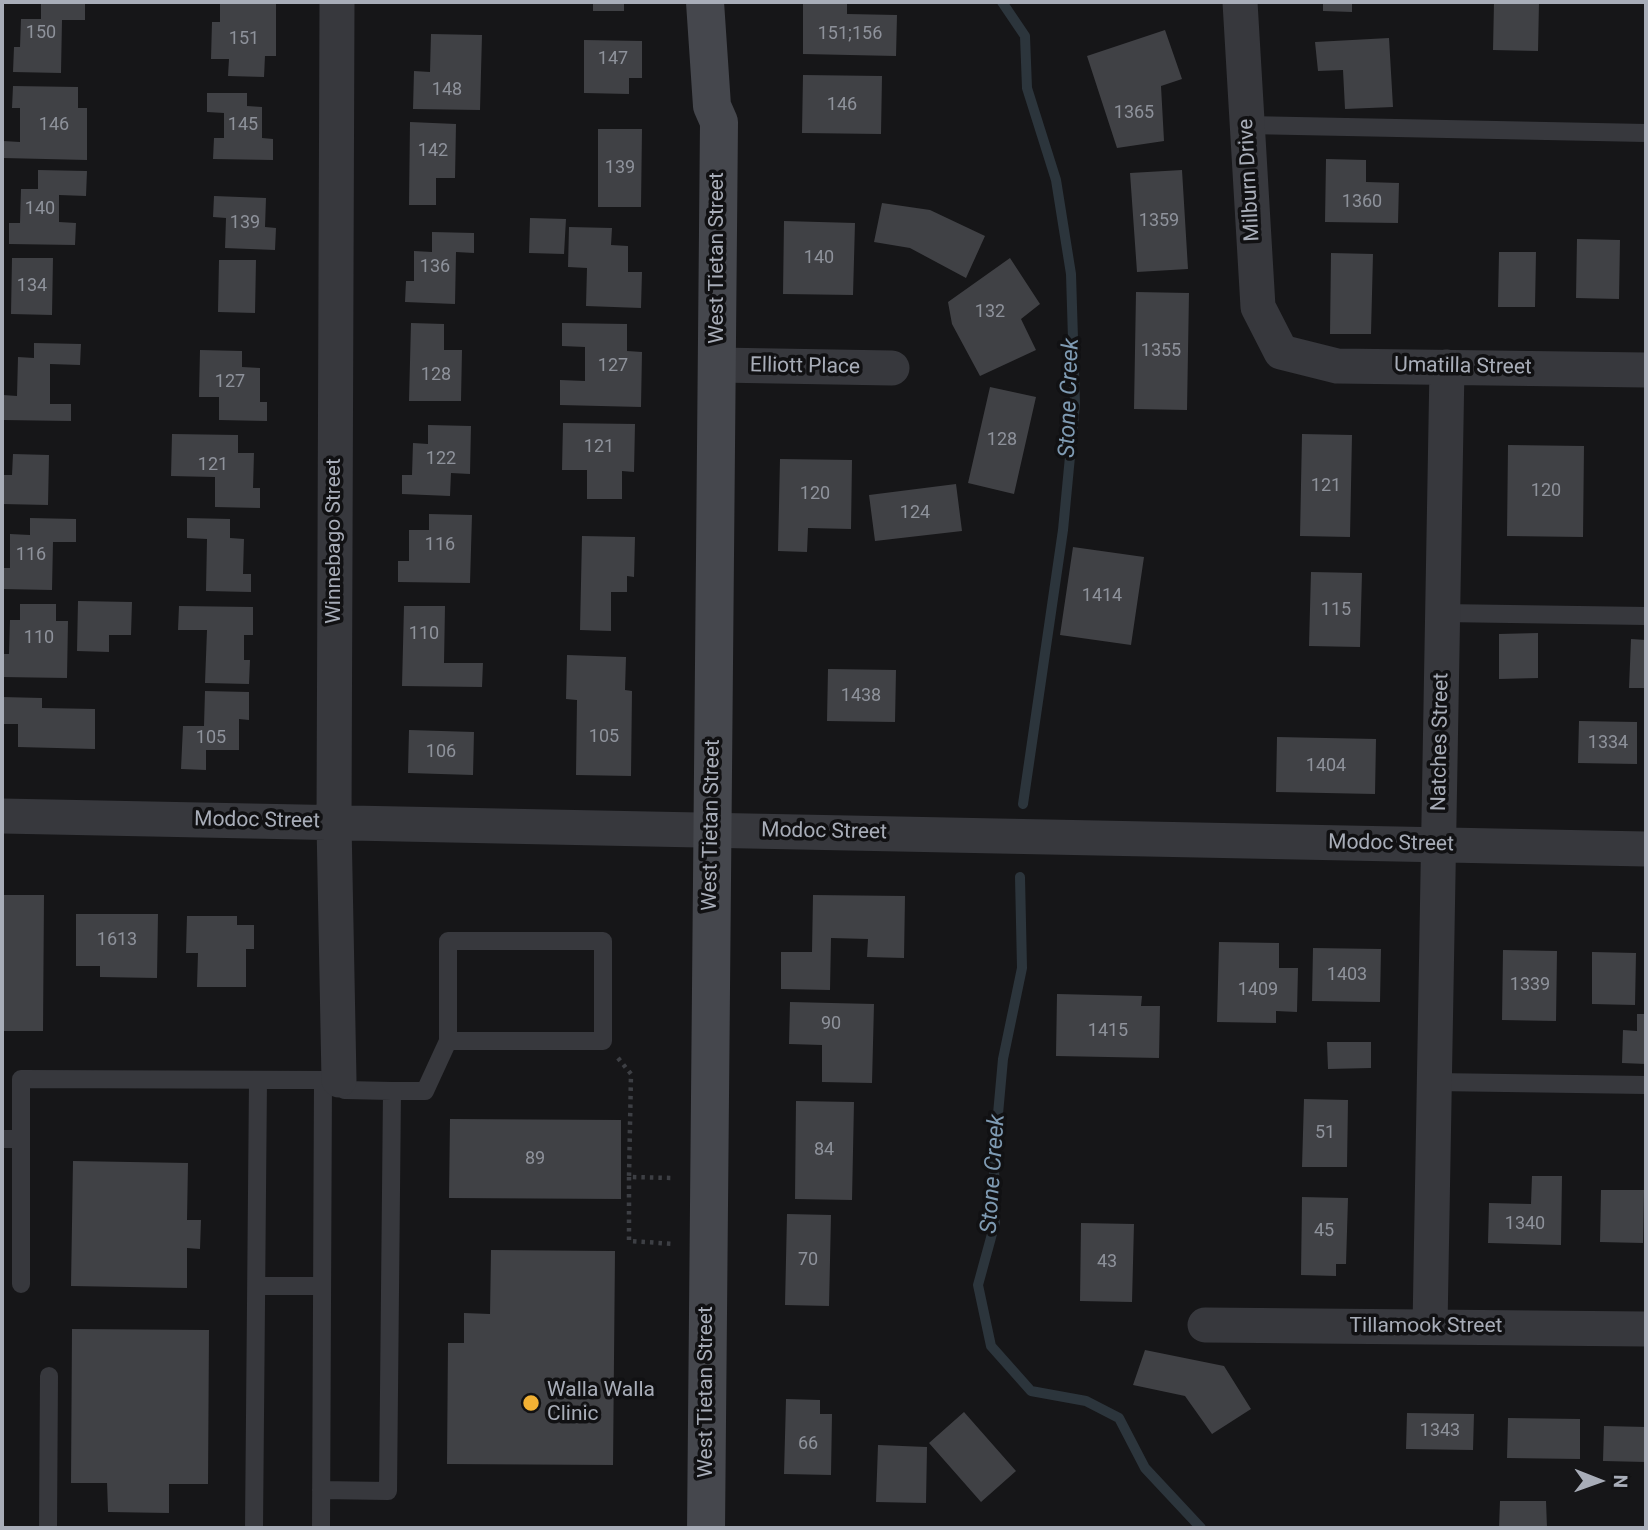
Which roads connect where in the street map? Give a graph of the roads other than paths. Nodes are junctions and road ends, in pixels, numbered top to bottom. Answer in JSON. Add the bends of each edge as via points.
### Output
{"nodes":[{"id":1,"x":337,"y":2,"type":"edge"},
{"id":2,"x":705,"y":2,"type":"edge"},
{"id":3,"x":730,"y":2,"type":"edge"},
{"id":4,"x":1240,"y":2,"type":"edge"},
{"id":5,"x":719,"y":122,"type":"junction"},
{"id":6,"x":1247,"y":125,"type":"junction"},
{"id":7,"x":1646,"y":133,"type":"edge"},
{"id":8,"x":1281,"y":352,"type":"joint"},
{"id":9,"x":718,"y":365,"type":"junction"},
{"id":10,"x":1447,"y":367,"type":"junction"},
{"id":11,"x":892,"y":368,"type":"dead end"},
{"id":12,"x":1646,"y":370,"type":"edge"},
{"id":13,"x":1443,"y":613,"type":"junction"},
{"id":14,"x":1646,"y":616,"type":"edge"},
{"id":15,"x":2,"y":816,"type":"edge"},
{"id":16,"x":334,"y":823,"type":"junction"},
{"id":17,"x":712,"y":830,"type":"junction"},
{"id":18,"x":1440,"y":845,"type":"junction"},
{"id":19,"x":1646,"y":849,"type":"edge"},
{"id":20,"x":448,"y":1041,"type":"junction"},
{"id":21,"x":258,"y":1080,"type":"junction"},
{"id":22,"x":331,"y":1080,"type":"junction"},
{"id":23,"x":1435,"y":1082,"type":"junction"},
{"id":24,"x":1646,"y":1084,"type":"edge"},
{"id":25,"x":393,"y":1091,"type":"junction"},
{"id":26,"x":2,"y":1139,"type":"edge"},
{"id":27,"x":21,"y":1139,"type":"junction"},
{"id":28,"x":21,"y":1284,"type":"dead end"},
{"id":29,"x":257,"y":1286,"type":"junction"},
{"id":30,"x":322,"y":1286,"type":"junction"},
{"id":31,"x":1205,"y":1325,"type":"dead end"},
{"id":32,"x":1430,"y":1327,"type":"junction"},
{"id":33,"x":1646,"y":1329,"type":"edge"},
{"id":34,"x":49,"y":1376,"type":"dead end"},
{"id":35,"x":321,"y":1490,"type":"junction"},
{"id":36,"x":48,"y":1528,"type":"edge"},
{"id":37,"x":254,"y":1528,"type":"edge"},
{"id":38,"x":321,"y":1528,"type":"edge"},
{"id":39,"x":706,"y":1528,"type":"edge"}],
"edges":[{"from":1,"to":16,"type":"street","name":"Winnebago Street"},
{"from":2,"to":5,"type":"main road","name":"West Tietan Street","via":[[712,106]]},
{"from":3,"to":5,"type":"main road","name":"West Tietan Street","via":[[733,56],[729,105]]},
{"from":4,"to":6,"type":"street","name":"Milburn Drive"},
{"from":5,"to":9,"type":"main road","name":"West Tietan Street"},
{"from":6,"to":7,"type":"lane"},
{"from":6,"to":8,"type":"street","name":"Milburn Drive","via":[[1258,307]]},
{"from":8,"to":10,"type":"street","name":"Umatilla Street","via":[[1337,366]]},
{"from":9,"to":11,"type":"street","name":"Elliott Place"},
{"from":9,"to":17,"type":"main road","name":"West Tietan Street"},
{"from":10,"to":12,"type":"street","name":"Umatilla Street"},
{"from":10,"to":13,"type":"street","name":"Natches Street"},
{"from":13,"to":14,"type":"lane"},
{"from":13,"to":18,"type":"street","name":"Natches Street"},
{"from":15,"to":16,"type":"street","name":"Modoc Street"},
{"from":16,"to":17,"type":"street","name":"Modoc Street"},
{"from":16,"to":22,"type":"street","name":"Winnebago Street"},
{"from":17,"to":18,"type":"street","name":"Modoc Street"},
{"from":17,"to":39,"type":"main road","name":"West Tietan Street"},
{"from":18,"to":19,"type":"street","name":"Modoc Street"},
{"from":18,"to":23,"type":"street","name":"Natches Street"},
{"from":20,"to":20,"type":"lane","via":[[449,941],[603,941],[603,1041]]},
{"from":20,"to":25,"type":"lane","via":[[425,1091]]},
{"from":21,"to":22,"type":"lane"},
{"from":21,"to":27,"type":"lane","via":[[21,1079]]},
{"from":21,"to":29,"type":"lane"},
{"from":22,"to":25,"type":"lane","via":[[345,1090]]},
{"from":22,"to":30,"type":"lane"},
{"from":23,"to":24,"type":"lane"},
{"from":23,"to":32,"type":"street","name":"Natches Street"},
{"from":25,"to":35,"type":"lane","via":[[388,1491]]},
{"from":26,"to":27,"type":"lane"},
{"from":27,"to":28,"type":"lane"},
{"from":29,"to":30,"type":"lane"},
{"from":29,"to":37,"type":"lane"},
{"from":30,"to":35,"type":"lane"},
{"from":31,"to":32,"type":"street","name":"Tillamook Street"},
{"from":32,"to":33,"type":"street","name":"Tillamook Street"},
{"from":34,"to":36,"type":"lane"},
{"from":35,"to":38,"type":"lane"}]}
